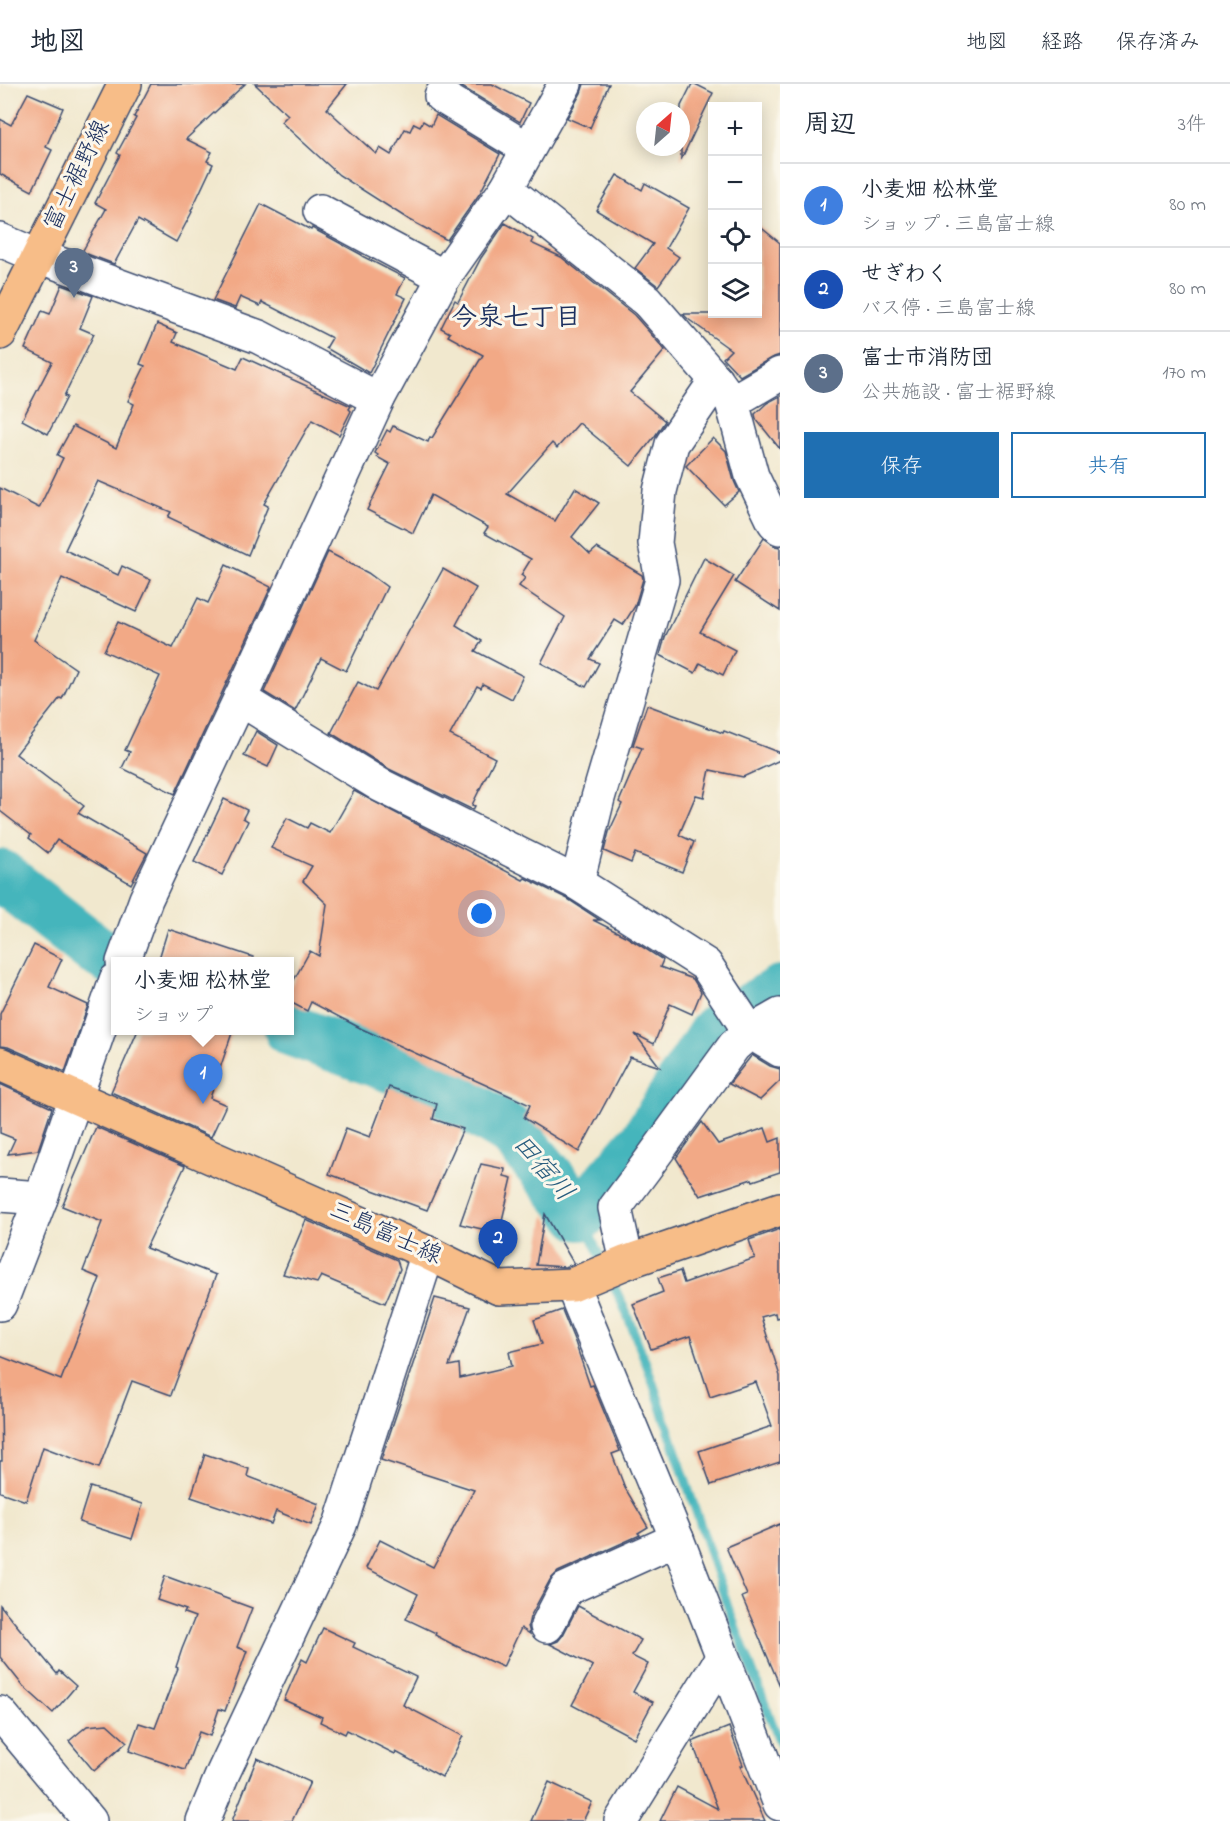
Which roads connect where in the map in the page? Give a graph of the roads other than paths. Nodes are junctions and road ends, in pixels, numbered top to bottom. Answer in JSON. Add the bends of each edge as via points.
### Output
{"nodes":[{"id":1,"x":125,"y":84,"type":"edge"},
{"id":2,"x":564,"y":84,"type":"edge"},
{"id":3,"x":441,"y":96,"type":"dead end"},
{"id":4,"x":528,"y":149,"type":"junction"},
{"id":5,"x":506,"y":189,"type":"junction"},
{"id":6,"x":320,"y":211,"type":"dead end"},
{"id":7,"x":0,"y":240,"type":"edge"},
{"id":8,"x":38,"y":256,"type":"junction"},
{"id":9,"x":444,"y":277,"type":"junction"},
{"id":10,"x":0,"y":333,"type":"edge"},
{"id":11,"x":780,"y":374,"type":"edge"},
{"id":12,"x":724,"y":391,"type":"junction"},
{"id":13,"x":378,"y":399,"type":"junction"},
{"id":14,"x":780,"y":528,"type":"edge"},
{"id":15,"x":240,"y":699,"type":"junction"},
{"id":16,"x":577,"y":883,"type":"junction"},
{"id":17,"x":125,"y":957,"type":"edge"},
{"id":18,"x":111,"y":997,"type":"edge"},
{"id":19,"x":780,"y":1015,"type":"edge"},
{"id":20,"x":750,"y":1032,"type":"junction"},
{"id":21,"x":780,"y":1050,"type":"edge"},
{"id":22,"x":0,"y":1064,"type":"edge"},
{"id":23,"x":76,"y":1097,"type":"junction"},
{"id":24,"x":0,"y":1195,"type":"edge"},
{"id":25,"x":41,"y":1198,"type":"junction"},
{"id":26,"x":780,"y":1209,"type":"edge"},
{"id":27,"x":428,"y":1253,"type":"junction"},
{"id":28,"x":626,"y":1262,"type":"junction"},
{"id":29,"x":580,"y":1282,"type":"junction"},
{"id":30,"x":0,"y":1304,"type":"edge"},
{"id":31,"x":677,"y":1539,"type":"junction"},
{"id":32,"x":547,"y":1626,"type":"dead end"},
{"id":33,"x":722,"y":1658,"type":"junction"},
{"id":34,"x":0,"y":1713,"type":"edge"},
{"id":35,"x":780,"y":1804,"type":"edge"},
{"id":36,"x":90,"y":1821,"type":"edge"},
{"id":37,"x":203,"y":1821,"type":"edge"},
{"id":38,"x":621,"y":1821,"type":"edge"}],
"edges":[{"from":1,"to":8,"type":"main road","name":"富士裾野線"},
{"from":2,"to":4,"type":"street"},
{"from":3,"to":4,"type":"street"},
{"from":4,"to":5,"type":"street"},
{"from":5,"to":9,"type":"street"},
{"from":5,"to":12,"type":"street","via":[[647,301]]},
{"from":6,"to":9,"type":"street"},
{"from":7,"to":8,"type":"street"},
{"from":8,"to":10,"type":"main road","name":"富士裾野線"},
{"from":8,"to":13,"type":"street","via":[[259,337]]},
{"from":9,"to":13,"type":"street"},
{"from":11,"to":12,"type":"street"},
{"from":12,"to":14,"type":"street","via":[[752,476]]},
{"from":12,"to":16,"type":"street","via":[[672,444],[660,491],[656,532],[662,580]]},
{"from":13,"to":15,"type":"street"},
{"from":15,"to":16,"type":"street","via":[[380,784]]},
{"from":15,"to":17,"type":"street","via":[[146,899]]},
{"from":16,"to":20,"type":"street","via":[[706,965]]},
{"from":18,"to":23,"type":"street"},
{"from":19,"to":20,"type":"street"},
{"from":20,"to":21,"type":"street"},
{"from":20,"to":28,"type":"street","via":[[734,1046],[615,1208]]},
{"from":22,"to":23,"type":"main road","name":"三島富士線"},
{"from":23,"to":25,"type":"street"},
{"from":23,"to":27,"type":"main road","name":"三島富士線"},
{"from":24,"to":25,"type":"street"},
{"from":25,"to":30,"type":"street"},
{"from":26,"to":28,"type":"main road","name":"三島富士線"},
{"from":27,"to":29,"type":"main road","name":"三島富士線","via":[[500,1288]]},
{"from":27,"to":37,"type":"street","via":[[340,1525]]},
{"from":28,"to":29,"type":"main road","name":"三島富士線"},
{"from":29,"to":31,"type":"street"},
{"from":31,"to":32,"type":"street","via":[[566,1589]]},
{"from":31,"to":33,"type":"street"},
{"from":33,"to":35,"type":"street"},
{"from":33,"to":38,"type":"street"},
{"from":34,"to":36,"type":"street"}]}
